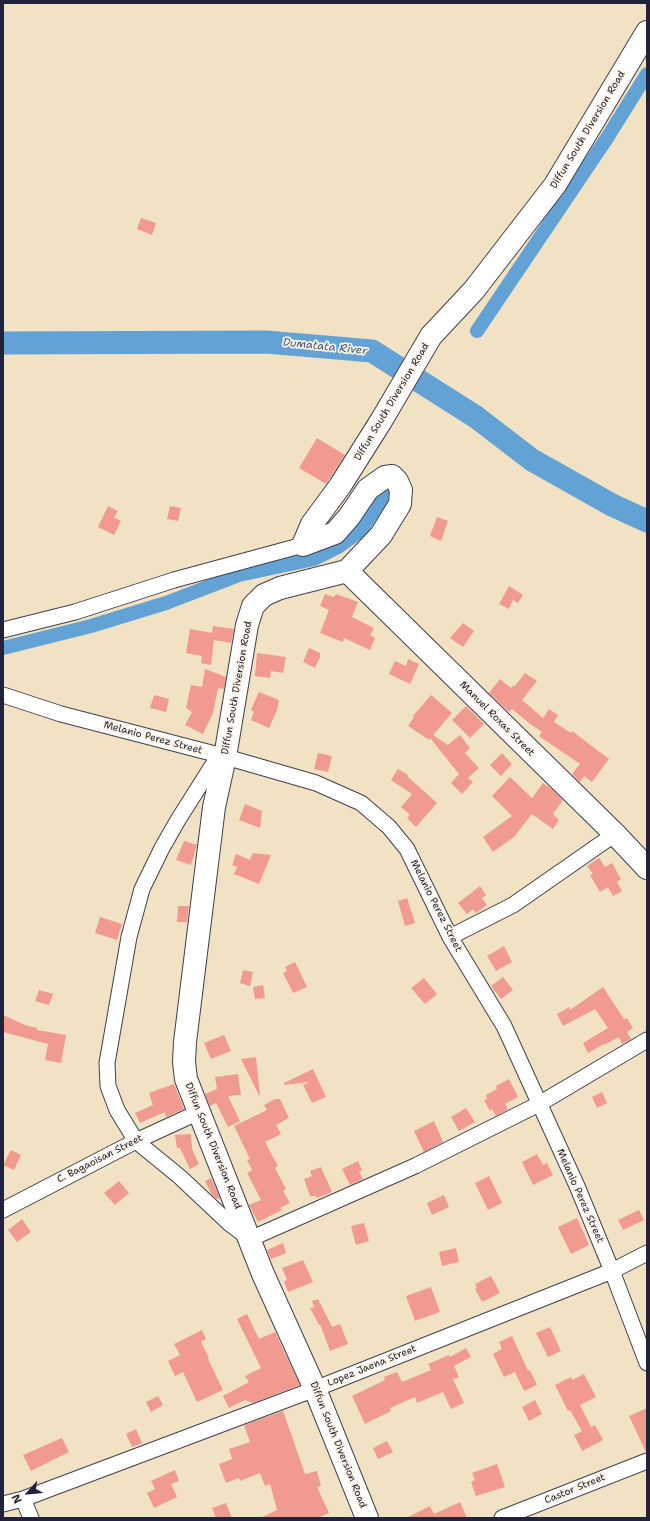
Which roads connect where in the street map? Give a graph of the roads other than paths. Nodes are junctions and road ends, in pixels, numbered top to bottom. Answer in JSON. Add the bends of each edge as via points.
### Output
{"nodes":[{"id":1,"x":647,"y":32,"type":"edge"},
{"id":2,"x":303,"y":545,"type":"junction"},
{"id":3,"x":346,"y":571,"type":"junction"},
{"id":4,"x":3,"y":630,"type":"edge"},
{"id":5,"x":3,"y":695,"type":"edge"},
{"id":6,"x":222,"y":756,"type":"junction"},
{"id":7,"x":614,"y":834,"type":"junction"},
{"id":8,"x":647,"y":868,"type":"edge"},
{"id":9,"x":450,"y":937,"type":"junction"},
{"id":10,"x":647,"y":1040,"type":"edge"},
{"id":11,"x":539,"y":1104,"type":"junction"},
{"id":12,"x":199,"y":1112,"type":"junction"},
{"id":13,"x":136,"y":1141,"type":"junction"},
{"id":14,"x":3,"y":1210,"type":"edge"},
{"id":15,"x":250,"y":1239,"type":"junction"},
{"id":16,"x":647,"y":1253,"type":"edge"},
{"id":17,"x":612,"y":1271,"type":"junction"},
{"id":18,"x":647,"y":1363,"type":"edge"},
{"id":19,"x":315,"y":1389,"type":"junction"},
{"id":20,"x":647,"y":1461,"type":"edge"},
{"id":21,"x":23,"y":1499,"type":"junction"},
{"id":22,"x":3,"y":1504,"type":"edge"},
{"id":23,"x":31,"y":1518,"type":"edge"},
{"id":24,"x":367,"y":1518,"type":"edge"},
{"id":25,"x":502,"y":1518,"type":"edge"}],
"edges":[{"from":1,"to":2,"type":"street","name":"Diffun South Diversion Road","via":[[555,185],[474,290],[431,336],[382,421],[312,524]]},
{"from":2,"to":3,"type":"street","via":[[335,533],[368,489],[385,477],[392,476],[401,490],[400,504],[381,535]]},
{"from":2,"to":4,"type":"street","via":[[174,580],[75,612]]},
{"from":3,"to":6,"type":"street","name":"Diffun South Diversion Road","via":[[280,588],[264,595],[253,606],[247,625]]},
{"from":3,"to":7,"type":"street","name":"Manuel Roxas Street"},
{"from":5,"to":6,"type":"street","name":"Melanio Perez Street","via":[[61,714]]},
{"from":6,"to":9,"type":"street","name":"Melanio Perez Street","via":[[316,783],[361,803],[389,826],[407,849]]},
{"from":6,"to":12,"type":"street","name":"Diffun South Diversion Road","via":[[185,1042],[186,1079]]},
{"from":6,"to":13,"type":"street","via":[[162,848],[142,889],[129,937],[107,1064],[108,1086],[117,1110]]},
{"from":7,"to":8,"type":"street","name":"Manuel Roxas Street"},
{"from":7,"to":9,"type":"street","via":[[513,904]]},
{"from":9,"to":11,"type":"street","name":"Melanio Perez Street","via":[[504,1026]]},
{"from":10,"to":11,"type":"street"},
{"from":11,"to":15,"type":"street","via":[[416,1166]]},
{"from":11,"to":17,"type":"street","name":"Melanio Perez Street"},
{"from":12,"to":13,"type":"street","name":"C. Bagaoisan Street"},
{"from":12,"to":15,"type":"street","name":"Diffun South Diversion Road"},
{"from":13,"to":14,"type":"street","name":"C. Bagaoisan Street"},
{"from":13,"to":15,"type":"street"},
{"from":15,"to":19,"type":"street","name":"Diffun South Diversion Road"},
{"from":16,"to":17,"type":"street","name":"Lopez Jaena Street"},
{"from":17,"to":18,"type":"street","name":"Melanio Perez Street"},
{"from":17,"to":19,"type":"street","name":"Lopez Jaena Street"},
{"from":19,"to":21,"type":"street","name":"Lopez Jaena Street"},
{"from":19,"to":24,"type":"street","name":"Diffun South Diversion Road"},
{"from":20,"to":25,"type":"street","name":"Castor Street"},
{"from":21,"to":22,"type":"street","name":"Lopez Jaena Street"},
{"from":21,"to":23,"type":"street"}]}
